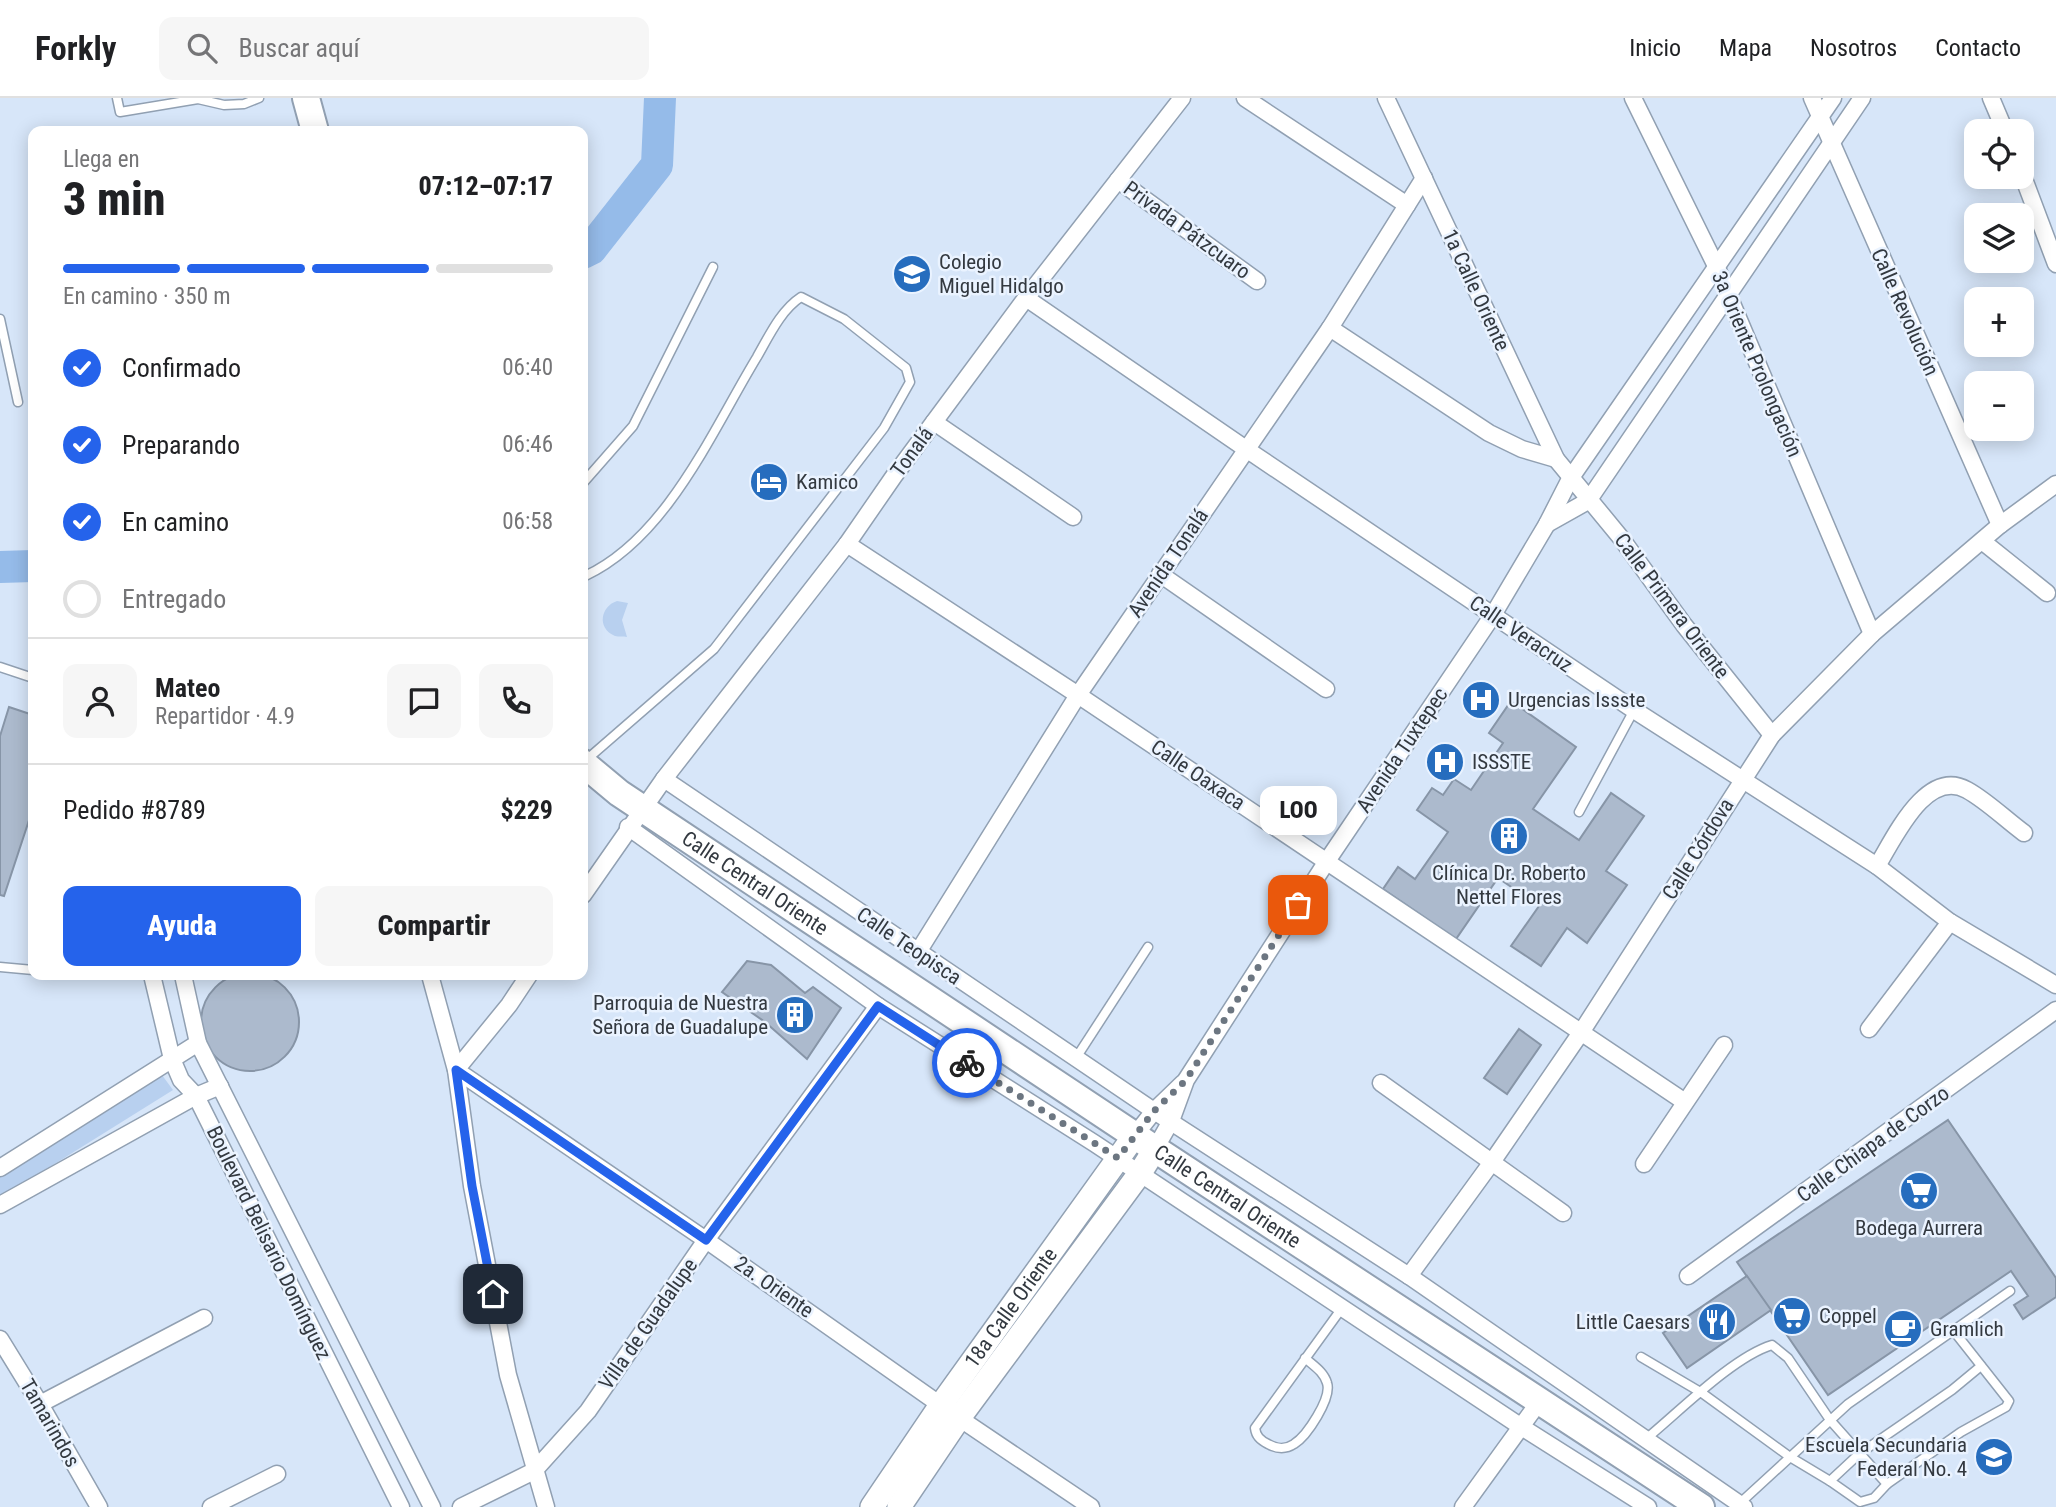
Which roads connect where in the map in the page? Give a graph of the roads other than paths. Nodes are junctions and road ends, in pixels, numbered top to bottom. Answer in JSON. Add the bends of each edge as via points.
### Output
{"nodes":[{"id":1,"x":117,"y":98,"type":"edge"},
{"id":2,"x":260,"y":98,"type":"edge"},
{"id":3,"x":306,"y":98,"type":"edge"},
{"id":4,"x":1182,"y":98,"type":"edge"},
{"id":5,"x":1245,"y":98,"type":"edge"},
{"id":6,"x":1386,"y":98,"type":"edge"},
{"id":7,"x":1633,"y":98,"type":"edge"},
{"id":8,"x":1812,"y":98,"type":"edge"},
{"id":9,"x":1833,"y":98,"type":"edge"},
{"id":10,"x":1862,"y":98,"type":"edge"},
{"id":11,"x":1991,"y":98,"type":"edge"},
{"id":12,"x":1821,"y":117,"type":"junction"},
{"id":13,"x":2000,"y":119,"type":"edge"},
{"id":14,"x":314,"y":126,"type":"edge"},
{"id":15,"x":1831,"y":142,"type":"junction"},
{"id":16,"x":1424,"y":178,"type":"junction"},
{"id":17,"x":1118,"y":180,"type":"junction"},
{"id":18,"x":2028,"y":189,"type":"edge"},
{"id":19,"x":1407,"y":205,"type":"junction"},
{"id":20,"x":2056,"y":264,"type":"edge"},
{"id":21,"x":713,"y":267,"type":"dead end"},
{"id":22,"x":1717,"y":268,"type":"junction"},
{"id":23,"x":1257,"y":281,"type":"dead end"},
{"id":24,"x":1728,"y":295,"type":"junction"},
{"id":25,"x":1026,"y":298,"type":"junction"},
{"id":26,"x":0,"y":319,"type":"edge"},
{"id":27,"x":1330,"y":328,"type":"junction"},
{"id":28,"x":18,"y":402,"type":"dead end"},
{"id":29,"x":934,"y":422,"type":"junction"},
{"id":30,"x":1246,"y":449,"type":"junction"},
{"id":31,"x":1556,"y":459,"type":"junction"},
{"id":32,"x":588,"y":477,"type":"edge"},
{"id":33,"x":1570,"y":479,"type":"junction"},
{"id":34,"x":2056,"y":484,"type":"edge"},
{"id":35,"x":1588,"y":501,"type":"junction"},
{"id":36,"x":1073,"y":517,"type":"dead end"},
{"id":37,"x":1547,"y":524,"type":"junction"},
{"id":38,"x":2000,"y":525,"type":"junction"},
{"id":39,"x":1982,"y":541,"type":"junction"},
{"id":40,"x":848,"y":544,"type":"junction"},
{"id":41,"x":588,"y":573,"type":"edge"},
{"id":42,"x":1160,"y":574,"type":"junction"},
{"id":43,"x":2047,"y":593,"type":"dead end"},
{"id":44,"x":1493,"y":615,"type":"junction"},
{"id":45,"x":1872,"y":634,"type":"junction"},
{"id":46,"x":0,"y":667,"type":"edge"},
{"id":47,"x":28,"y":676,"type":"edge"},
{"id":48,"x":1326,"y":689,"type":"dead end"},
{"id":49,"x":1078,"y":695,"type":"junction"},
{"id":50,"x":1634,"y":710,"type":"junction"},
{"id":51,"x":1772,"y":736,"type":"junction"},
{"id":52,"x":588,"y":759,"type":"edge"},
{"id":53,"x":588,"y":767,"type":"edge"},
{"id":54,"x":664,"y":779,"type":"junction"},
{"id":55,"x":1741,"y":780,"type":"junction"},
{"id":56,"x":1579,"y":812,"type":"dead end"},
{"id":57,"x":636,"y":817,"type":"junction"},
{"id":58,"x":2024,"y":833,"type":"dead end"},
{"id":59,"x":1326,"y":861,"type":"junction"},
{"id":60,"x":1877,"y":866,"type":"junction"},
{"id":61,"x":588,"y":888,"type":"edge"},
{"id":62,"x":1950,"y":922,"type":"junction"},
{"id":63,"x":1148,"y":947,"type":"dead end"},
{"id":64,"x":918,"y":952,"type":"junction"},
{"id":65,"x":0,"y":967,"type":"edge"},
{"id":66,"x":28,"y":970,"type":"edge"},
{"id":67,"x":153,"y":980,"type":"edge"},
{"id":68,"x":184,"y":980,"type":"edge"},
{"id":69,"x":431,"y":980,"type":"edge"},
{"id":70,"x":526,"y":980,"type":"edge"},
{"id":71,"x":2056,"y":985,"type":"edge"},
{"id":72,"x":878,"y":1006,"type":"junction"},
{"id":73,"x":2056,"y":1010,"type":"edge"},
{"id":74,"x":1869,"y":1029,"type":"dead end"},
{"id":75,"x":1582,"y":1031,"type":"junction"},
{"id":76,"x":198,"y":1043,"type":"junction"},
{"id":77,"x":1724,"y":1045,"type":"dead end"},
{"id":78,"x":1076,"y":1058,"type":"junction"},
{"id":79,"x":172,"y":1059,"type":"junction"},
{"id":80,"x":456,"y":1070,"type":"junction"},
{"id":81,"x":1186,"y":1080,"type":"junction"},
{"id":82,"x":1381,"y":1083,"type":"dead end"},
{"id":83,"x":220,"y":1086,"type":"junction"},
{"id":84,"x":196,"y":1096,"type":"junction"},
{"id":85,"x":1685,"y":1102,"type":"junction"},
{"id":86,"x":1154,"y":1111,"type":"junction"},
{"id":87,"x":1171,"y":1121,"type":"junction"},
{"id":88,"x":1145,"y":1142,"type":"junction"},
{"id":89,"x":1118,"y":1158,"type":"junction"},
{"id":90,"x":1492,"y":1161,"type":"junction"},
{"id":91,"x":1644,"y":1164,"type":"dead end"},
{"id":92,"x":0,"y":1168,"type":"edge"},
{"id":93,"x":1140,"y":1173,"type":"junction"},
{"id":94,"x":0,"y":1205,"type":"edge"},
{"id":95,"x":1563,"y":1213,"type":"dead end"},
{"id":96,"x":706,"y":1240,"type":"junction"},
{"id":97,"x":1409,"y":1276,"type":"junction"},
{"id":98,"x":1688,"y":1276,"type":"dead end"},
{"id":99,"x":2010,"y":1291,"type":"dead end"},
{"id":100,"x":1342,"y":1308,"type":"junction"},
{"id":101,"x":204,"y":1318,"type":"dead end"},
{"id":102,"x":1953,"y":1330,"type":"junction"},
{"id":103,"x":0,"y":1339,"type":"edge"},
{"id":104,"x":1641,"y":1357,"type":"dead end"},
{"id":105,"x":1305,"y":1359,"type":"junction"},
{"id":106,"x":1981,"y":1366,"type":"junction"},
{"id":107,"x":1702,"y":1392,"type":"junction"},
{"id":108,"x":1539,"y":1402,"type":"junction"},
{"id":109,"x":40,"y":1404,"type":"junction"},
{"id":110,"x":950,"y":1411,"type":"junction"},
{"id":111,"x":1830,"y":1420,"type":"junction"},
{"id":112,"x":1520,"y":1426,"type":"junction"},
{"id":113,"x":1647,"y":1438,"type":"junction"},
{"id":114,"x":1859,"y":1454,"type":"junction"},
{"id":115,"x":1790,"y":1457,"type":"junction"},
{"id":116,"x":534,"y":1471,"type":"junction"},
{"id":117,"x":276,"y":1474,"type":"dead end"},
{"id":118,"x":1830,"y":1481,"type":"junction"},
{"id":119,"x":1887,"y":1484,"type":"junction"},
{"id":120,"x":1742,"y":1505,"type":"edge"},
{"id":121,"x":99,"y":1507,"type":"edge"},
{"id":122,"x":211,"y":1507,"type":"edge"},
{"id":123,"x":401,"y":1507,"type":"edge"},
{"id":124,"x":432,"y":1507,"type":"edge"},
{"id":125,"x":461,"y":1507,"type":"edge"},
{"id":126,"x":546,"y":1507,"type":"edge"},
{"id":127,"x":872,"y":1507,"type":"edge"},
{"id":128,"x":899,"y":1507,"type":"edge"},
{"id":129,"x":1091,"y":1507,"type":"edge"},
{"id":130,"x":1463,"y":1507,"type":"edge"},
{"id":131,"x":1648,"y":1507,"type":"edge"},
{"id":132,"x":1701,"y":1507,"type":"edge"}],
"edges":[{"from":1,"to":2,"type":"lane","via":[[120,112],[198,99],[224,105]]},
{"from":3,"to":14,"type":"main road"},
{"from":4,"to":17,"type":"street","name":"Tonalá"},
{"from":5,"to":19,"type":"street"},
{"from":6,"to":16,"type":"street","name":"1a Calle Oriente"},
{"from":7,"to":22,"type":"street","name":"3a Oriente Prolongación"},
{"from":8,"to":12,"type":"street","name":"Calle Revolución"},
{"from":9,"to":12,"type":"street","name":"Avenida Tuxtepec"},
{"from":10,"to":15,"type":"street"},
{"from":11,"to":13,"type":"street"},
{"from":12,"to":15,"type":"street","name":"Calle Revolución"},
{"from":12,"to":22,"type":"street","name":"Avenida Tuxtepec"},
{"from":15,"to":24,"type":"street"},
{"from":15,"to":38,"type":"street","name":"Calle Revolución"},
{"from":16,"to":19,"type":"street","name":"Avenida Tonalá"},
{"from":16,"to":31,"type":"street","name":"1a Calle Oriente"},
{"from":17,"to":23,"type":"street","name":"Privada Pátzcuaro"},
{"from":17,"to":25,"type":"street","name":"Tonalá"},
{"from":18,"to":20,"type":"street"},
{"from":19,"to":27,"type":"street","name":"Avenida Tonalá"},
{"from":21,"to":32,"type":"lane","via":[[633,426]]},
{"from":22,"to":24,"type":"street","name":"3a Oriente Prolongación"},
{"from":22,"to":33,"type":"street","name":"Avenida Tuxtepec"},
{"from":24,"to":35,"type":"street"},
{"from":24,"to":45,"type":"street","name":"3a Oriente Prolongación"},
{"from":25,"to":29,"type":"street","name":"Tonalá"},
{"from":25,"to":30,"type":"street","name":"Calle Veracruz"},
{"from":26,"to":28,"type":"lane"},
{"from":27,"to":30,"type":"street","name":"Avenida Tonalá"},
{"from":27,"to":31,"type":"street","via":[[1489,433]]},
{"from":29,"to":36,"type":"street"},
{"from":29,"to":40,"type":"street","name":"Tonalá"},
{"from":30,"to":42,"type":"street","name":"Avenida Tonalá"},
{"from":30,"to":44,"type":"street","name":"Calle Veracruz"},
{"from":31,"to":33,"type":"street","name":"1a Calle Oriente"},
{"from":33,"to":35,"type":"street","name":"Calle Primera Oriente"},
{"from":33,"to":37,"type":"street","name":"Avenida Tuxtepec"},
{"from":34,"to":38,"type":"street","name":"Calle Córdova"},
{"from":35,"to":37,"type":"street"},
{"from":35,"to":51,"type":"street","name":"Calle Primera Oriente"},
{"from":37,"to":44,"type":"street","name":"Avenida Tuxtepec"},
{"from":38,"to":39,"type":"street","name":"Calle Córdova"},
{"from":39,"to":43,"type":"street"},
{"from":39,"to":45,"type":"street","name":"Calle Córdova"},
{"from":40,"to":49,"type":"street","name":"Calle Oaxaca"},
{"from":40,"to":54,"type":"street","name":"Tonalá"},
{"from":41,"to":52,"type":"lane","via":[[608,566],[626,550],[679,491],[793,302],[801,297],[844,319],[906,368],[910,382],[884,428],[713,649]]},
{"from":42,"to":48,"type":"street"},
{"from":42,"to":49,"type":"street","name":"Avenida Tonalá"},
{"from":44,"to":50,"type":"street","name":"Calle Veracruz"},
{"from":44,"to":59,"type":"street","name":"Avenida Tuxtepec"},
{"from":45,"to":51,"type":"street","name":"Calle Córdova"},
{"from":46,"to":47,"type":"lane"},
{"from":49,"to":59,"type":"street","name":"Calle Oaxaca"},
{"from":49,"to":64,"type":"street","name":"Avenida Tonalá"},
{"from":50,"to":55,"type":"street","name":"Calle Veracruz"},
{"from":50,"to":56,"type":"lane"},
{"from":51,"to":55,"type":"street","name":"Calle Córdova"},
{"from":53,"to":57,"type":"main road","name":"Calle Central Oriente","via":[[619,793]]},
{"from":54,"to":57,"type":"street","name":"Tonalá"},
{"from":54,"to":64,"type":"street","name":"Calle Teopisca"},
{"from":55,"to":60,"type":"street","name":"Calle Veracruz"},
{"from":55,"to":75,"type":"street","name":"Calle Córdova"},
{"from":57,"to":61,"type":"street","name":"Tonalá"},
{"from":57,"to":72,"type":"street"},
{"from":57,"to":88,"type":"main road","name":"Calle Central Oriente"},
{"from":58,"to":60,"type":"street","via":[[1965,789],[1947,784],[1919,800]]},
{"from":59,"to":75,"type":"street","name":"Calle Oaxaca"},
{"from":59,"to":81,"type":"street","name":"Avenida Tuxtepec"},
{"from":60,"to":62,"type":"street","name":"Calle Veracruz"},
{"from":62,"to":71,"type":"street","name":"Calle Veracruz"},
{"from":62,"to":74,"type":"street"},
{"from":63,"to":78,"type":"lane"},
{"from":64,"to":78,"type":"street","name":"Calle Teopisca"},
{"from":65,"to":66,"type":"lane"},
{"from":67,"to":79,"type":"street","name":"Boulevard Belisario Domínguez"},
{"from":68,"to":76,"type":"street","name":"Boulevard Belisario Domínguez"},
{"from":69,"to":80,"type":"street"},
{"from":70,"to":80,"type":"street"},
{"from":72,"to":89,"type":"street"},
{"from":72,"to":96,"type":"street","name":"Villa de Guadalupe"},
{"from":73,"to":98,"type":"street","name":"Calle Chiapa de Corzo"},
{"from":75,"to":85,"type":"street","name":"Calle Oaxaca"},
{"from":75,"to":90,"type":"street","name":"Calle Córdova"},
{"from":76,"to":79,"type":"street"},
{"from":76,"to":83,"type":"street","name":"Boulevard Belisario Domínguez"},
{"from":77,"to":85,"type":"street"},
{"from":78,"to":86,"type":"street","name":"Calle Teopisca"},
{"from":79,"to":84,"type":"street","name":"Boulevard Belisario Domínguez","via":[[181,1080]]},
{"from":79,"to":92,"type":"street"},
{"from":80,"to":96,"type":"street","name":"2a. Oriente"},
{"from":80,"to":116,"type":"street","via":[[472,1186],[508,1375]]},
{"from":81,"to":86,"type":"street","name":"Avenida Tuxtepec"},
{"from":81,"to":87,"type":"street","name":"Avenida Tuxtepec"},
{"from":82,"to":90,"type":"street"},
{"from":83,"to":84,"type":"street"},
{"from":83,"to":124,"type":"street","name":"Boulevard Belisario Domínguez"},
{"from":84,"to":94,"type":"street"},
{"from":84,"to":123,"type":"street","name":"Boulevard Belisario Domínguez"},
{"from":85,"to":91,"type":"street"},
{"from":86,"to":87,"type":"street","name":"Calle Teopisca"},
{"from":86,"to":88,"type":"street","name":"18a Calle Oriente"},
{"from":87,"to":88,"type":"street","name":"18a Calle Oriente"},
{"from":87,"to":97,"type":"street","name":"Calle Teopisca"},
{"from":88,"to":89,"type":"main road","name":"18a Calle Oriente"},
{"from":88,"to":93,"type":"main road","name":"18a Calle Oriente"},
{"from":88,"to":108,"type":"main road","name":"Calle Central Oriente"},
{"from":89,"to":93,"type":"street"},
{"from":89,"to":110,"type":"main road","name":"18a Calle Oriente"},
{"from":90,"to":95,"type":"street"},
{"from":90,"to":97,"type":"street","name":"Calle Córdova"},
{"from":93,"to":100,"type":"street"},
{"from":93,"to":110,"type":"main road","name":"18a Calle Oriente"},
{"from":96,"to":110,"type":"street","name":"2a. Oriente"},
{"from":96,"to":116,"type":"street","name":"Villa de Guadalupe","via":[[588,1411]]},
{"from":97,"to":113,"type":"street","name":"Calle Teopisca"},
{"from":99,"to":102,"type":"lane"},
{"from":100,"to":105,"type":"lane"},
{"from":100,"to":112,"type":"street"},
{"from":101,"to":109,"type":"street"},
{"from":102,"to":106,"type":"lane"},
{"from":102,"to":111,"type":"lane"},
{"from":103,"to":109,"type":"street","name":"Tamarindos"},
{"from":104,"to":107,"type":"lane"},
{"from":105,"to":105,"type":"lane","via":[[1255,1428],[1261,1441],[1276,1448],[1293,1445],[1303,1436],[1328,1398],[1324,1375]]},
{"from":106,"to":114,"type":"lane"},
{"from":106,"to":119,"type":"lane","via":[[2009,1401],[2006,1407]]},
{"from":107,"to":111,"type":"lane","via":[[1743,1358],[1772,1345],[1788,1358]]},
{"from":107,"to":113,"type":"lane"},
{"from":107,"to":115,"type":"lane"},
{"from":108,"to":112,"type":"street"},
{"from":108,"to":132,"type":"main road","name":"Calle Central Oriente"},
{"from":109,"to":121,"type":"street","name":"Tamarindos"},
{"from":110,"to":127,"type":"main road","name":"18a Calle Oriente"},
{"from":110,"to":128,"type":"main road","name":"18a Calle Oriente"},
{"from":110,"to":129,"type":"street","name":"2a. Oriente"},
{"from":111,"to":114,"type":"lane"},
{"from":111,"to":115,"type":"lane"},
{"from":112,"to":130,"type":"street"},
{"from":112,"to":131,"type":"street"},
{"from":113,"to":120,"type":"street","name":"Calle Teopisca"},
{"from":114,"to":118,"type":"lane"},
{"from":114,"to":119,"type":"lane"},
{"from":115,"to":118,"type":"lane"},
{"from":115,"to":120,"type":"lane"},
{"from":116,"to":125,"type":"street"},
{"from":116,"to":126,"type":"street"},
{"from":117,"to":122,"type":"street"},
{"from":118,"to":119,"type":"lane","via":[[1860,1502],[1874,1498]]}]}
